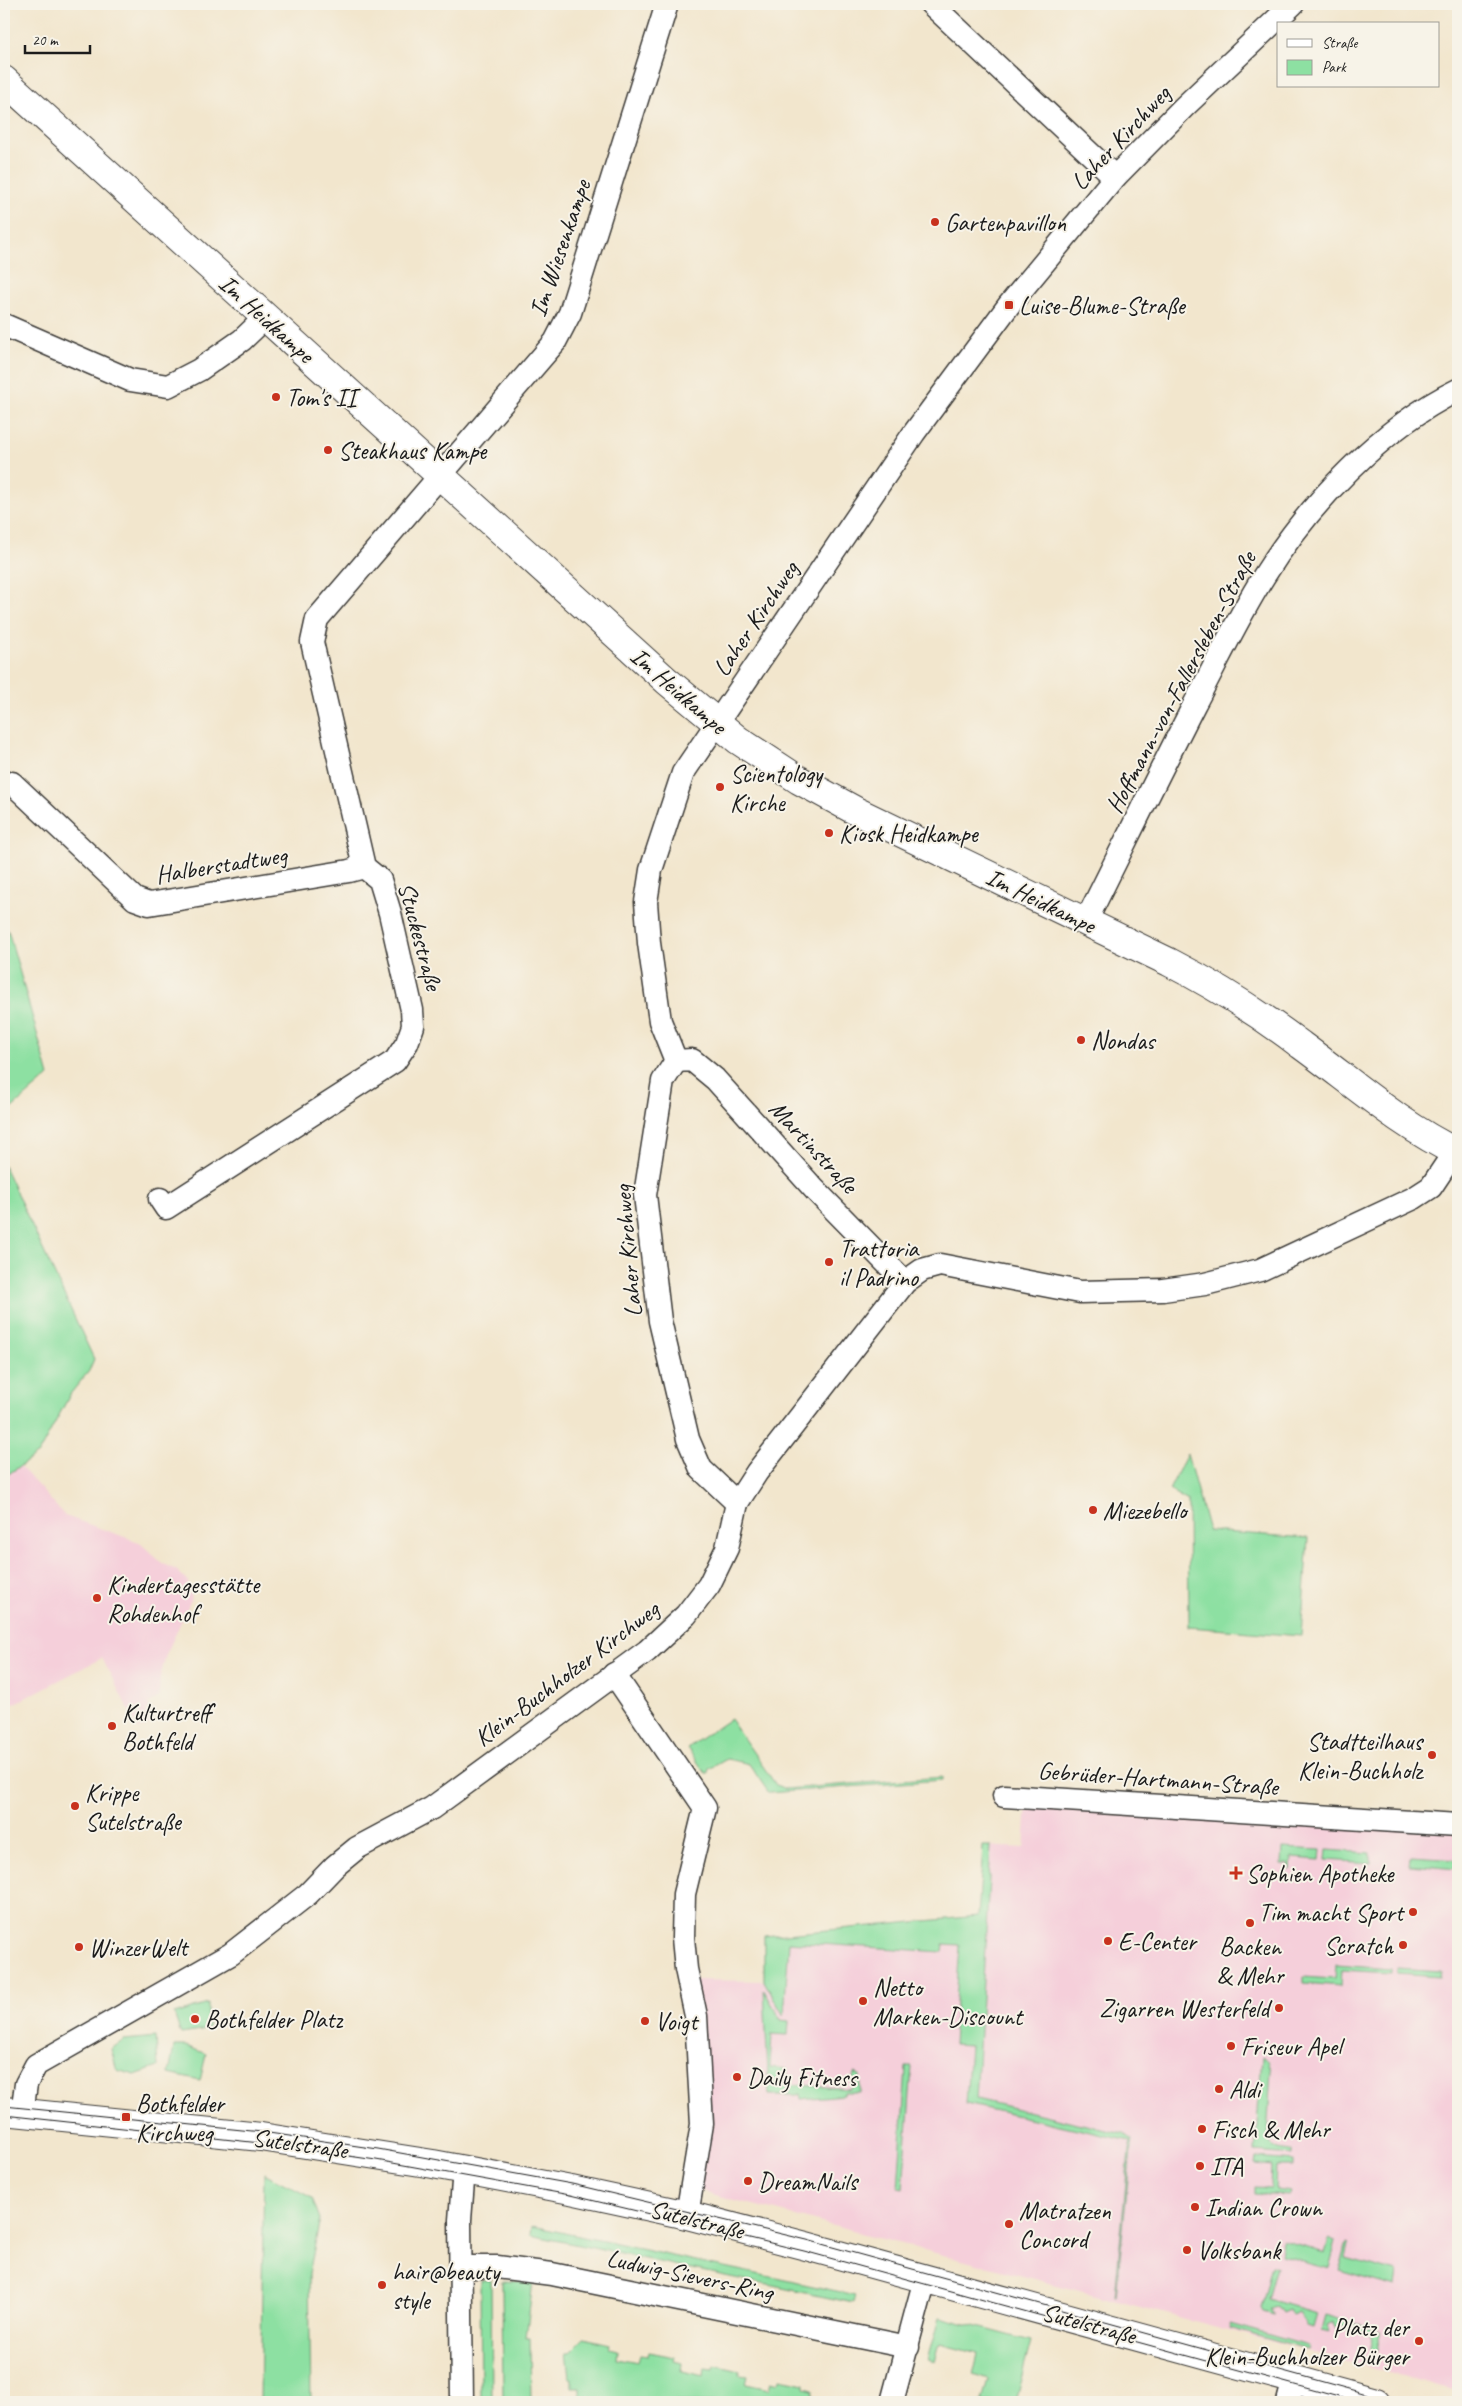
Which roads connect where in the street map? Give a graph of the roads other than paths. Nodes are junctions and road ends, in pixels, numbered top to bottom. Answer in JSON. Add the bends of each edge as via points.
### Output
{"nodes":[{"id":1,"x":667,"y":4,"type":"edge"},
{"id":2,"x":932,"y":4,"type":"edge"},
{"id":3,"x":1294,"y":4,"type":"edge"},
{"id":4,"x":4,"y":80,"type":"edge"},
{"id":5,"x":1115,"y":177,"type":"junction"},
{"id":6,"x":266,"y":317,"type":"junction"},
{"id":7,"x":4,"y":325,"type":"edge"},
{"id":8,"x":1458,"y":390,"type":"edge"},
{"id":9,"x":439,"y":475,"type":"junction"},
{"id":10,"x":717,"y":723,"type":"junction"},
{"id":11,"x":12,"y":783,"type":"dead end"},
{"id":12,"x":364,"y":867,"type":"junction"},
{"id":13,"x":1086,"y":921,"type":"junction"},
{"id":14,"x":676,"y":1062,"type":"junction"},
{"id":15,"x":1457,"y":1152,"type":"edge"},
{"id":16,"x":160,"y":1199,"type":"dead end"},
{"id":17,"x":905,"y":1282,"type":"junction"},
{"id":18,"x":737,"y":1503,"type":"junction"},
{"id":19,"x":614,"y":1674,"type":"junction"},
{"id":20,"x":1004,"y":1796,"type":"dead end"},
{"id":21,"x":1458,"y":1826,"type":"edge"},
{"id":22,"x":13,"y":2112,"type":"edge"},
{"id":23,"x":464,"y":2169,"type":"junction"},
{"id":24,"x":686,"y":2215,"type":"junction"},
{"id":25,"x":460,"y":2267,"type":"junction"},
{"id":26,"x":925,"y":2279,"type":"junction"},
{"id":27,"x":908,"y":2347,"type":"junction"},
{"id":28,"x":1291,"y":2391,"type":"edge"},
{"id":29,"x":462,"y":2402,"type":"edge"},
{"id":30,"x":892,"y":2402,"type":"edge"},
{"id":31,"x":1376,"y":2402,"type":"edge"}],
"edges":[{"from":1,"to":9,"type":"street","name":"Im Wiesenkampe","via":[[570,313],[555,342]]},
{"from":2,"to":5,"type":"street"},
{"from":3,"to":5,"type":"street","name":"Laher Kirchweg","via":[[1191,100]]},
{"from":4,"to":6,"type":"street","name":"Im Heidkampe"},
{"from":5,"to":10,"type":"street","name":"Laher Kirchweg","via":[[1009,305],[914,433]]},
{"from":6,"to":7,"type":"street","via":[[242,340],[168,386],[130,380]]},
{"from":6,"to":9,"type":"street","name":"Im Heidkampe"},
{"from":8,"to":13,"type":"street","name":"Hoffmann-von-Fallersleben-Straße","via":[[1431,403],[1359,461],[1302,524],[1264,575],[1167,757]]},
{"from":9,"to":10,"type":"street","name":"Im Heidkampe"},
{"from":9,"to":12,"type":"street","name":"Stuckestraße","via":[[317,619],[312,642]]},
{"from":10,"to":13,"type":"street","name":"Im Heidkampe","via":[[771,762],[856,811]]},
{"from":10,"to":14,"type":"street","name":"Laher Kirchweg","via":[[684,773],[651,870],[646,902],[660,1020]]},
{"from":11,"to":12,"type":"street","name":"Halberstadtweg","via":[[135,899],[149,904]]},
{"from":12,"to":16,"type":"street","name":"Stuckestraße","via":[[380,880],[390,912],[412,1010],[413,1026],[407,1043],[395,1061],[174,1203],[166,1208]]},
{"from":13,"to":15,"type":"street","name":"Im Heidkampe","via":[[1194,975],[1252,1009],[1376,1102]]},
{"from":14,"to":17,"type":"street","name":"Martinstraße","via":[[692,1060],[715,1079],[815,1190]]},
{"from":14,"to":18,"type":"street","name":"Laher Kirchweg","via":[[663,1081],[645,1194],[660,1321],[688,1439],[701,1469]]},
{"from":15,"to":17,"type":"street","name":"Klein-Buchholzer Kirchweg","via":[[1431,1187],[1414,1198],[1260,1270],[1205,1284],[1163,1290],[1080,1292],[940,1265],[922,1270]]},
{"from":17,"to":18,"type":"street","name":"Klein-Buchholzer Kirchweg","via":[[757,1472]]},
{"from":18,"to":19,"type":"street","name":"Klein-Buchholzer Kirchweg","via":[[728,1548],[709,1585],[686,1615],[647,1651]]},
{"from":19,"to":22,"type":"street","name":"Klein-Buchholzer Kirchweg","via":[[432,1808],[357,1848],[308,1894],[231,1954],[36,2065]]},
{"from":19,"to":24,"type":"street","via":[[705,1808],[684,1894],[683,1938],[687,1978],[696,2016],[702,2124]]},
{"from":20,"to":21,"type":"street","name":"Gebrüder-Hartmann-Straße"},
{"from":22,"to":23,"type":"street","name":"Sutelstraße","via":[[261,2137]]},
{"from":23,"to":24,"type":"street","name":"Sutelstraße"},
{"from":23,"to":25,"type":"street"},
{"from":24,"to":26,"type":"street","name":"Sutelstraße"},
{"from":25,"to":27,"type":"street","name":"Ludwig-Sievers-Ring","via":[[497,2267],[552,2274]]},
{"from":25,"to":29,"type":"street"},
{"from":26,"to":27,"type":"street"},
{"from":26,"to":28,"type":"street","name":"Sutelstraße"},
{"from":27,"to":30,"type":"street"},
{"from":28,"to":31,"type":"street","name":"Sutelstraße"}]}
